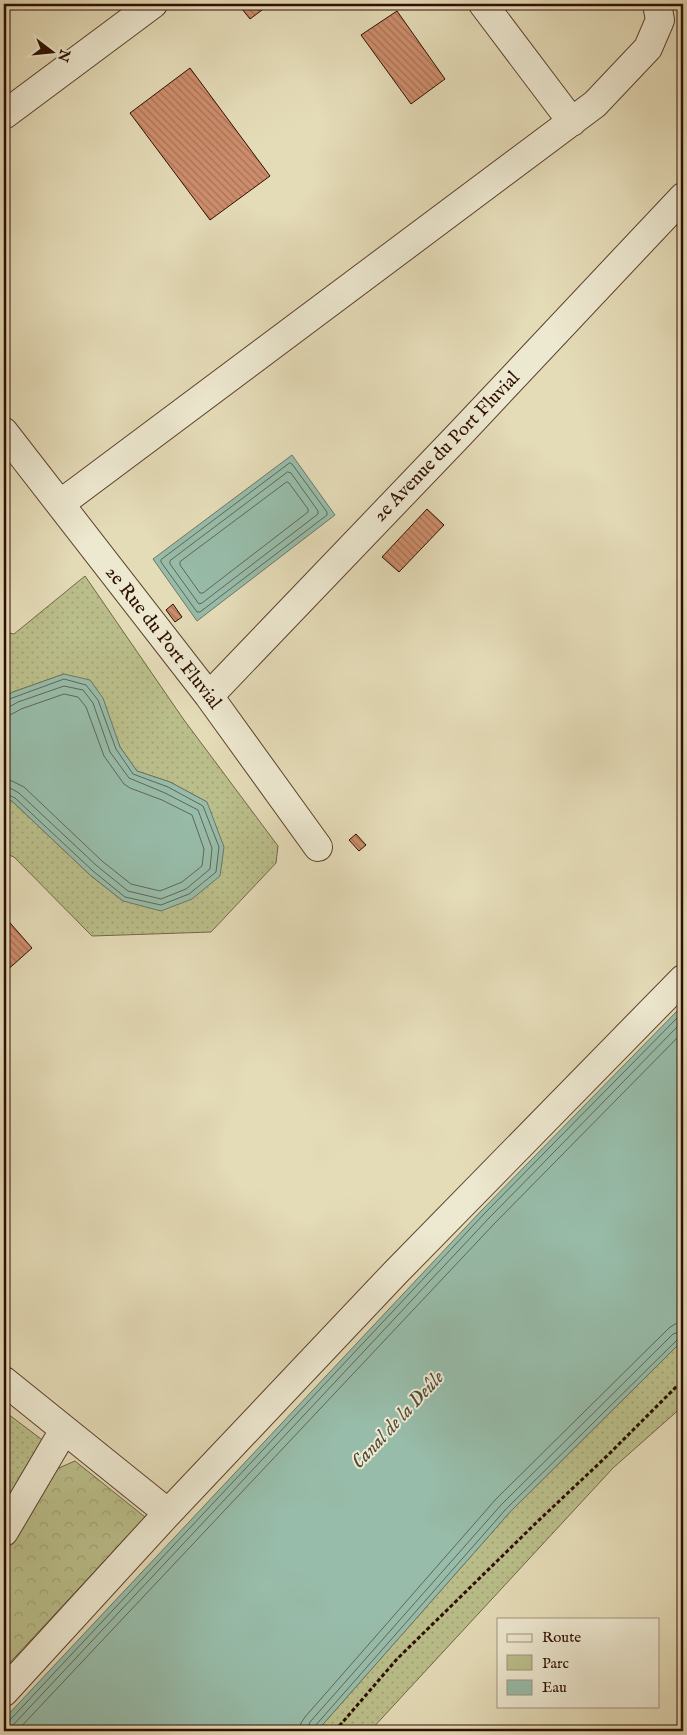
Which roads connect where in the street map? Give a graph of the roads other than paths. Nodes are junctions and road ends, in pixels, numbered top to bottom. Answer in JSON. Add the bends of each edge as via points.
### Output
{"nodes":[{"id":1,"x":153,"y":4,"type":"edge"},
{"id":2,"x":483,"y":4,"type":"edge"},
{"id":3,"x":657,"y":4,"type":"edge"},
{"id":4,"x":4,"y":115,"type":"edge"},
{"id":5,"x":572,"y":122,"type":"junction"},
{"id":6,"x":683,"y":197,"type":"edge"},
{"id":7,"x":4,"y":432,"type":"edge"},
{"id":8,"x":60,"y":504,"type":"junction"},
{"id":9,"x":209,"y":696,"type":"junction"},
{"id":10,"x":318,"y":847,"type":"dead end"},
{"id":11,"x":683,"y":979,"type":"edge"},
{"id":12,"x":4,"y":1381,"type":"edge"},
{"id":13,"x":64,"y":1430,"type":"junction"},
{"id":14,"x":168,"y":1513,"type":"junction"},
{"id":15,"x":4,"y":1532,"type":"edge"},
{"id":16,"x":4,"y":1692,"type":"edge"}],
"edges":[{"from":1,"to":4,"type":"street"},
{"from":2,"to":5,"type":"street"},
{"from":3,"to":5,"type":"street","via":[[660,20],[648,48],[595,104]]},
{"from":5,"to":8,"type":"street"},
{"from":6,"to":9,"type":"street","name":"2e Avenue du Port Fluvial"},
{"from":7,"to":8,"type":"street","name":"2e Rue du Port Fluvial"},
{"from":8,"to":9,"type":"street","name":"2e Rue du Port Fluvial"},
{"from":9,"to":10,"type":"street","name":"2e Rue du Port Fluvial"},
{"from":11,"to":14,"type":"street","via":[[397,1271]]},
{"from":12,"to":13,"type":"street"},
{"from":13,"to":14,"type":"street"},
{"from":13,"to":15,"type":"street"},
{"from":14,"to":16,"type":"street"}]}
